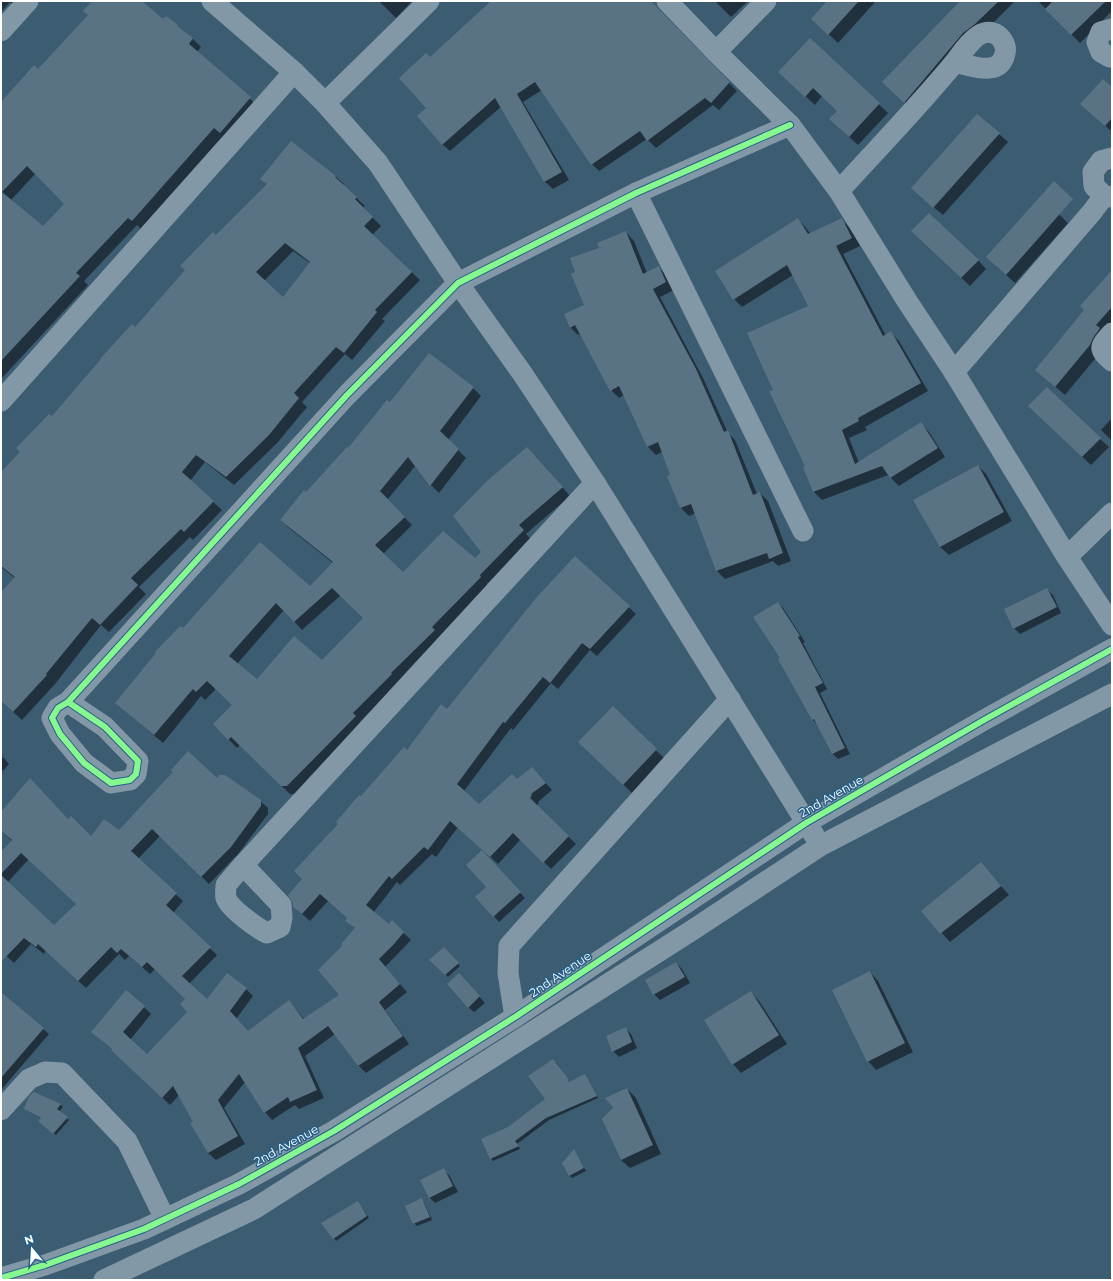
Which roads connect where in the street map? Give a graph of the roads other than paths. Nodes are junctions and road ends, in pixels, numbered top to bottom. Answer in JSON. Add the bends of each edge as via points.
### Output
{"nodes":[{"id":1,"x":28,"y":1,"type":"edge"},
{"id":2,"x":212,"y":1,"type":"edge"},
{"id":3,"x":429,"y":1,"type":"edge"},
{"id":4,"x":667,"y":1,"type":"edge"},
{"id":5,"x":766,"y":1,"type":"edge"},
{"id":6,"x":1112,"y":29,"type":"edge"},
{"id":7,"x":1,"y":31,"type":"edge"},
{"id":8,"x":716,"y":52,"type":"junction"},
{"id":9,"x":1112,"y":56,"type":"edge"},
{"id":10,"x":955,"y":62,"type":"dead end"},
{"id":11,"x":294,"y":72,"type":"junction"},
{"id":12,"x":325,"y":103,"type":"junction"},
{"id":13,"x":790,"y":125,"type":"junction"},
{"id":14,"x":1112,"y":158,"type":"edge"},
{"id":15,"x":839,"y":191,"type":"junction"},
{"id":16,"x":636,"y":192,"type":"junction"},
{"id":17,"x":1108,"y":197,"type":"edge"},
{"id":18,"x":458,"y":283,"type":"junction"},
{"id":19,"x":1112,"y":333,"type":"edge"},
{"id":20,"x":1112,"y":361,"type":"edge"},
{"id":21,"x":954,"y":372,"type":"junction"},
{"id":22,"x":1,"y":401,"type":"edge"},
{"id":23,"x":596,"y":483,"type":"junction"},
{"id":24,"x":1112,"y":513,"type":"edge"},
{"id":25,"x":803,"y":531,"type":"dead end"},
{"id":26,"x":1067,"y":557,"type":"junction"},
{"id":27,"x":1112,"y":625,"type":"edge"},
{"id":28,"x":1112,"y":649,"type":"edge"},
{"id":29,"x":1112,"y":694,"type":"edge"},
{"id":30,"x":730,"y":698,"type":"junction"},
{"id":31,"x":68,"y":702,"type":"dead end"},
{"id":32,"x":806,"y":823,"type":"junction"},
{"id":33,"x":820,"y":846,"type":"junction"},
{"id":34,"x":242,"y":866,"type":"dead end"},
{"id":35,"x":515,"y":1017,"type":"junction"},
{"id":36,"x":1,"y":1110,"type":"edge"},
{"id":37,"x":165,"y":1219,"type":"junction"},
{"id":38,"x":1,"y":1278,"type":"edge"},
{"id":39,"x":104,"y":1280,"type":"edge"}],
"edges":[{"from":1,"to":7,"type":"street"},
{"from":2,"to":11,"type":"street"},
{"from":3,"to":12,"type":"street"},
{"from":4,"to":8,"type":"street"},
{"from":5,"to":8,"type":"street"},
{"from":6,"to":9,"type":"street","via":[[1101,32],[1097,42],[1101,52]]},
{"from":8,"to":13,"type":"street"},
{"from":10,"to":15,"type":"street"},
{"from":11,"to":12,"type":"street"},
{"from":11,"to":22,"type":"street"},
{"from":12,"to":18,"type":"street","via":[[378,163]]},
{"from":13,"to":15,"type":"street"},
{"from":13,"to":16,"type":"street"},
{"from":14,"to":17,"type":"street","via":[[1101,161],[1093,172],[1094,186]]},
{"from":15,"to":21,"type":"street","via":[[907,302]]},
{"from":16,"to":18,"type":"street"},
{"from":16,"to":25,"type":"street"},
{"from":17,"to":21,"type":"street","via":[[1092,212]]},
{"from":18,"to":23,"type":"street"},
{"from":18,"to":31,"type":"street","via":[[347,394]]},
{"from":19,"to":20,"type":"street","via":[[1101,349]]},
{"from":21,"to":26,"type":"street"},
{"from":23,"to":30,"type":"street"},
{"from":23,"to":34,"type":"street"},
{"from":24,"to":26,"type":"street"},
{"from":26,"to":27,"type":"street"},
{"from":28,"to":32,"type":"street","name":"2nd Avenue"},
{"from":29,"to":33,"type":"street"},
{"from":30,"to":32,"type":"street"},
{"from":30,"to":35,"type":"street","via":[[509,946],[508,973]]},
{"from":32,"to":33,"type":"street"},
{"from":32,"to":35,"type":"street","name":"2nd Avenue"},
{"from":33,"to":39,"type":"street","via":[[254,1209]]},
{"from":35,"to":37,"type":"street","name":"2nd Avenue","via":[[334,1131],[239,1184]]},
{"from":36,"to":37,"type":"street","via":[[29,1079],[45,1072],[62,1073],[127,1141]]},
{"from":37,"to":38,"type":"street","name":"2nd Avenue","via":[[144,1229]]}]}
